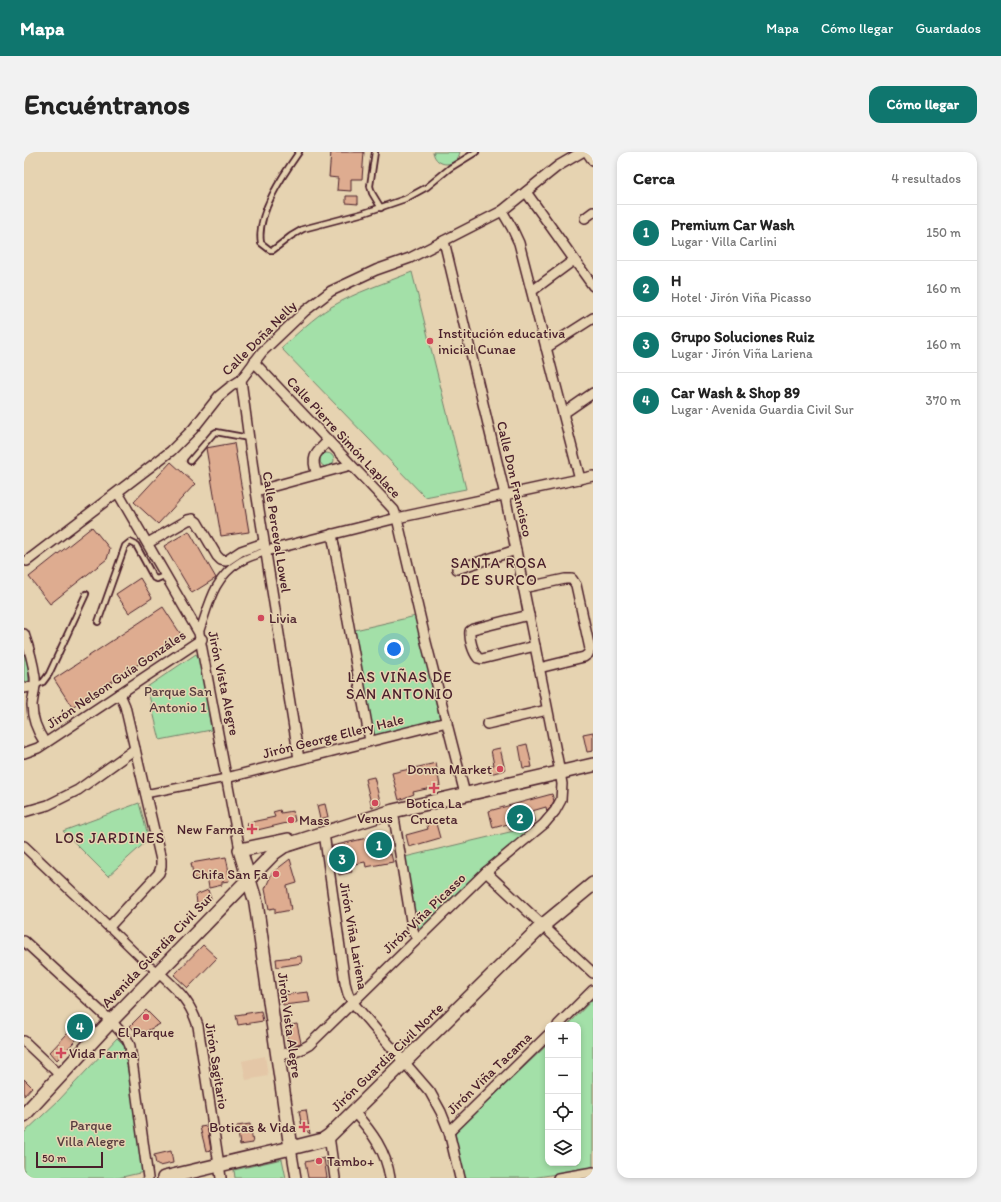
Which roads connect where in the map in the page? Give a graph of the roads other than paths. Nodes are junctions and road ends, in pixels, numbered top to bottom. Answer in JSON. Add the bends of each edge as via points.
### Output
{"nodes":[{"id":1,"x":299,"y":152,"type":"edge"},
{"id":2,"x":375,"y":152,"type":"edge"},
{"id":3,"x":476,"y":152,"type":"edge"},
{"id":4,"x":582,"y":152,"type":"edge"},
{"id":5,"x":587,"y":152,"type":"edge"},
{"id":6,"x":593,"y":161,"type":"edge"},
{"id":7,"x":526,"y":192,"type":"junction"},
{"id":8,"x":382,"y":208,"type":"junction"},
{"id":9,"x":502,"y":211,"type":"junction"},
{"id":10,"x":593,"y":212,"type":"edge"},
{"id":11,"x":585,"y":218,"type":"dead end"},
{"id":12,"x":444,"y":241,"type":"junction"},
{"id":13,"x":574,"y":260,"type":"junction"},
{"id":14,"x":593,"y":286,"type":"edge"},
{"id":15,"x":532,"y":291,"type":"junction"},
{"id":16,"x":593,"y":318,"type":"edge"},
{"id":17,"x":546,"y":348,"type":"junction"},
{"id":18,"x":254,"y":362,"type":"junction"},
{"id":19,"x":240,"y":380,"type":"junction"},
{"id":20,"x":593,"y":393,"type":"edge"},
{"id":21,"x":564,"y":413,"type":"junction"},
{"id":22,"x":249,"y":438,"type":"junction"},
{"id":23,"x":328,"y":441,"type":"junction"},
{"id":24,"x":190,"y":461,"type":"dead end"},
{"id":25,"x":351,"y":465,"type":"junction"},
{"id":26,"x":317,"y":474,"type":"junction"},
{"id":27,"x":593,"y":476,"type":"edge"},
{"id":28,"x":580,"y":479,"type":"junction"},
{"id":29,"x":256,"y":491,"type":"junction"},
{"id":30,"x":118,"y":493,"type":"junction"},
{"id":31,"x":505,"y":495,"type":"junction"},
{"id":32,"x":397,"y":518,"type":"junction"},
{"id":33,"x":332,"y":534,"type":"junction"},
{"id":34,"x":148,"y":543,"type":"junction"},
{"id":35,"x":265,"y":547,"type":"junction"},
{"id":36,"x":516,"y":550,"type":"junction"},
{"id":37,"x":27,"y":561,"type":"dead end"},
{"id":38,"x":457,"y":569,"type":"dead end"},
{"id":39,"x":166,"y":575,"type":"junction"},
{"id":40,"x":524,"y":588,"type":"junction"},
{"id":41,"x":86,"y":594,"type":"dead end"},
{"id":42,"x":529,"y":615,"type":"junction"},
{"id":43,"x":98,"y":622,"type":"dead end"},
{"id":44,"x":24,"y":634,"type":"edge"},
{"id":45,"x":200,"y":636,"type":"junction"},
{"id":46,"x":535,"y":646,"type":"junction"},
{"id":47,"x":539,"y":668,"type":"junction"},
{"id":48,"x":35,"y":686,"type":"junction"},
{"id":49,"x":24,"y":688,"type":"edge"},
{"id":50,"x":119,"y":694,"type":"junction"},
{"id":51,"x":547,"y":710,"type":"junction"},
{"id":52,"x":447,"y":722,"type":"junction"},
{"id":53,"x":487,"y":724,"type":"dead end"},
{"id":54,"x":370,"y":741,"type":"junction"},
{"id":55,"x":45,"y":743,"type":"junction"},
{"id":56,"x":135,"y":749,"type":"junction"},
{"id":57,"x":24,"y":753,"type":"edge"},
{"id":58,"x":300,"y":759,"type":"junction"},
{"id":59,"x":593,"y":765,"type":"edge"},
{"id":60,"x":560,"y":772,"type":"junction"},
{"id":61,"x":226,"y":778,"type":"junction"},
{"id":62,"x":145,"y":794,"type":"junction"},
{"id":63,"x":465,"y":794,"type":"junction"},
{"id":64,"x":24,"y":812,"type":"edge"},
{"id":65,"x":393,"y":812,"type":"junction"},
{"id":66,"x":324,"y":833,"type":"junction"},
{"id":67,"x":24,"y":846,"type":"edge"},
{"id":68,"x":240,"y":850,"type":"junction"},
{"id":69,"x":486,"y":872,"type":"junction"},
{"id":70,"x":249,"y":877,"type":"junction"},
{"id":71,"x":593,"y":884,"type":"edge"},
{"id":72,"x":542,"y":926,"type":"junction"},
{"id":73,"x":108,"y":927,"type":"junction"},
{"id":74,"x":418,"y":938,"type":"junction"},
{"id":75,"x":24,"y":941,"type":"edge"},
{"id":76,"x":158,"y":972,"type":"junction"},
{"id":77,"x":593,"y":973,"type":"edge"},
{"id":78,"x":593,"y":990,"type":"edge"},
{"id":79,"x":353,"y":1003,"type":"junction"},
{"id":80,"x":111,"y":1021,"type":"junction"},
{"id":81,"x":561,"y":1022,"type":"edge"},
{"id":82,"x":545,"y":1038,"type":"edge"},
{"id":83,"x":24,"y":1042,"type":"edge"},
{"id":84,"x":278,"y":1054,"type":"junction"},
{"id":85,"x":405,"y":1063,"type":"junction"},
{"id":86,"x":61,"y":1076,"type":"junction"},
{"id":87,"x":354,"y":1112,"type":"junction"},
{"id":88,"x":24,"y":1116,"type":"edge"},
{"id":89,"x":449,"y":1132,"type":"junction"},
{"id":90,"x":329,"y":1136,"type":"junction"},
{"id":91,"x":291,"y":1148,"type":"junction"},
{"id":92,"x":219,"y":1164,"type":"junction"},
{"id":93,"x":593,"y":1172,"type":"edge"},
{"id":94,"x":148,"y":1178,"type":"edge"},
{"id":95,"x":164,"y":1178,"type":"edge"},
{"id":96,"x":221,"y":1178,"type":"edge"},
{"id":97,"x":296,"y":1178,"type":"edge"},
{"id":98,"x":335,"y":1178,"type":"edge"},
{"id":99,"x":390,"y":1178,"type":"edge"},
{"id":100,"x":460,"y":1178,"type":"edge"},
{"id":101,"x":558,"y":1178,"type":"edge"}],
"edges":[{"from":1,"to":8,"type":"lane","via":[[279,181],[266,210],[259,235],[263,246],[273,250],[303,229]]},
{"from":2,"to":8,"type":"lane","via":[[370,186]]},
{"from":3,"to":8,"type":"lane","via":[[426,187]]},
{"from":4,"to":7,"type":"street","name":"Calle Doña Nelly","via":[[558,166]]},
{"from":5,"to":6,"type":"street"},
{"from":7,"to":9,"type":"street","name":"Calle Doña Nelly"},
{"from":7,"to":13,"type":"street"},
{"from":9,"to":12,"type":"street","name":"Calle Doña Nelly"},
{"from":9,"to":15,"type":"street","via":[[519,243]]},
{"from":10,"to":11,"type":"street"},
{"from":12,"to":18,"type":"street","name":"Calle Doña Nelly","via":[[331,291],[305,310]]},
{"from":12,"to":31,"type":"street","name":"Calle Don Francisco"},
{"from":13,"to":14,"type":"street"},
{"from":13,"to":15,"type":"street"},
{"from":15,"to":17,"type":"street"},
{"from":16,"to":17,"type":"street"},
{"from":17,"to":21,"type":"street"},
{"from":18,"to":19,"type":"street","name":"Calle Doña Nelly"},
{"from":18,"to":23,"type":"street","name":"Calle Pierre Simón Laplace"},
{"from":19,"to":22,"type":"street","name":"Calle Perceval Lowel"},
{"from":19,"to":30,"type":"street","name":"Calle Doña Nelly","via":[[219,396],[193,429],[171,451]]},
{"from":20,"to":21,"type":"street"},
{"from":21,"to":28,"type":"street"},
{"from":22,"to":24,"type":"lane","via":[[216,432]]},
{"from":22,"to":29,"type":"street","name":"Calle Perceval Lowel"},
{"from":23,"to":25,"type":"street","name":"Calle Pierre Simón Laplace"},
{"from":23,"to":26,"type":"street","via":[[316,453],[314,466]]},
{"from":25,"to":26,"type":"street"},
{"from":25,"to":32,"type":"street","name":"Calle Pierre Simón Laplace","via":[[394,510]]},
{"from":26,"to":29,"type":"street"},
{"from":27,"to":28,"type":"street"},
{"from":28,"to":31,"type":"street"},
{"from":29,"to":35,"type":"street","name":"Calle Perceval Lowel"},
{"from":30,"to":34,"type":"street","name":"Jirón Vista Alegre"},
{"from":30,"to":37,"type":"street","name":"Calle Doña Nelly"},
{"from":31,"to":32,"type":"street"},
{"from":31,"to":36,"type":"street","name":"Calle Don Francisco"},
{"from":32,"to":33,"type":"street"},
{"from":32,"to":52,"type":"street","name":"Calle Pierre Simón Laplace"},
{"from":33,"to":35,"type":"street"},
{"from":33,"to":54,"type":"street"},
{"from":34,"to":35,"type":"street","via":[[193,519],[221,560],[226,561],[241,551]]},
{"from":34,"to":39,"type":"street","name":"Jirón Vista Alegre"},
{"from":35,"to":45,"type":"street","via":[[241,562],[224,576],[215,588]]},
{"from":35,"to":58,"type":"street","name":"Calle Perceval Lowel"},
{"from":36,"to":38,"type":"street"},
{"from":36,"to":40,"type":"street","name":"Calle Don Francisco"},
{"from":39,"to":43,"type":"lane","via":[[160,579],[154,578],[136,545],[127,543]]},
{"from":39,"to":45,"type":"street","name":"Jirón Vista Alegre"},
{"from":40,"to":42,"type":"street","name":"Calle Don Francisco"},
{"from":40,"to":47,"type":"street","via":[[572,579],[576,584],[590,649],[584,657]]},
{"from":41,"to":48,"type":"lane","via":[[49,674],[43,682]]},
{"from":42,"to":46,"type":"street","name":"Calle Don Francisco"},
{"from":42,"to":46,"type":"street","via":[[473,629],[470,635],[475,655],[482,659]]},
{"from":44,"to":48,"type":"street","via":[[33,665]]},
{"from":45,"to":50,"type":"street","name":"Jirón Nelson Guía Gonzáles"},
{"from":45,"to":61,"type":"street","name":"Jirón Vista Alegre"},
{"from":46,"to":47,"type":"street","name":"Calle Don Francisco"},
{"from":47,"to":51,"type":"street","name":"Calle Don Francisco"},
{"from":48,"to":49,"type":"street"},
{"from":48,"to":55,"type":"street","via":[[32,707],[34,723]]},
{"from":50,"to":55,"type":"street","name":"Jirón Nelson Guía Gonzáles"},
{"from":50,"to":56,"type":"street","via":[[125,706]]},
{"from":51,"to":53,"type":"street"},
{"from":51,"to":60,"type":"street","name":"Calle Don Francisco"},
{"from":52,"to":54,"type":"street","name":"Jirón George Ellery Hale"},
{"from":52,"to":63,"type":"street","name":"Calle Pierre Simón Laplace"},
{"from":54,"to":58,"type":"street","name":"Jirón George Ellery Hale"},
{"from":55,"to":57,"type":"street","name":"Jirón Nelson Guía Gonzáles"},
{"from":56,"to":62,"type":"street"},
{"from":56,"to":64,"type":"street","via":[[78,790],[48,805]]},
{"from":58,"to":61,"type":"street","name":"Jirón George Ellery Hale"},
{"from":59,"to":60,"type":"main road","name":"Avenida Guardia Civil Sur"},
{"from":60,"to":63,"type":"main road","name":"Avenida Guardia Civil Sur"},
{"from":60,"to":69,"type":"street","name":"Jirón Viña Picasso","via":[[561,800],[555,812]]},
{"from":61,"to":62,"type":"street"},
{"from":61,"to":68,"type":"street","name":"Jirón Vista Alegre"},
{"from":62,"to":73,"type":"street","via":[[161,867],[159,873]]},
{"from":63,"to":65,"type":"main road","name":"Avenida Guardia Civil Sur"},
{"from":65,"to":66,"type":"main road","name":"Avenida Guardia Civil Sur"},
{"from":65,"to":74,"type":"street","via":[[412,926]]},
{"from":66,"to":68,"type":"main road","name":"Avenida Guardia Civil Sur"},
{"from":66,"to":70,"type":"main road","name":"Avenida Guardia Civil Sur","via":[[284,846]]},
{"from":66,"to":79,"type":"street","name":"Jirón Viña Lariena","via":[[346,983]]},
{"from":67,"to":73,"type":"street"},
{"from":68,"to":70,"type":"main road"},
{"from":69,"to":72,"type":"street"},
{"from":69,"to":74,"type":"street","name":"Jirón Viña Picasso"},
{"from":70,"to":76,"type":"main road","name":"Avenida Guardia Civil Sur"},
{"from":70,"to":84,"type":"main road","name":"Jirón Vista Alegre","via":[[256,903]]},
{"from":71,"to":72,"type":"main road","name":"Jirón Guardia Civil Norte"},
{"from":72,"to":77,"type":"street"},
{"from":72,"to":85,"type":"main road","name":"Jirón Guardia Civil Norte"},
{"from":73,"to":76,"type":"street"},
{"from":74,"to":79,"type":"street","name":"Jirón Viña Picasso"},
{"from":75,"to":80,"type":"street"},
{"from":76,"to":80,"type":"main road","name":"Avenida Guardia Civil Sur"},
{"from":76,"to":92,"type":"street","name":"Jirón Sagitario","via":[[181,994],[194,1014],[198,1026]]},
{"from":78,"to":81,"type":"street"},
{"from":79,"to":84,"type":"street","name":"Jirón Viña Picasso","via":[[304,1048]]},
{"from":79,"to":85,"type":"street","name":"Jirón Viña Lariena"},
{"from":80,"to":86,"type":"main road","name":"Avenida Guardia Civil Sur"},
{"from":80,"to":94,"type":"street","via":[[130,1046]]},
{"from":82,"to":89,"type":"street","name":"Jirón Viña Tacama"},
{"from":83,"to":86,"type":"street"},
{"from":84,"to":91,"type":"main road","name":"Jirón Vista Alegre"},
{"from":85,"to":87,"type":"main road","name":"Jirón Guardia Civil Norte"},
{"from":85,"to":89,"type":"street","name":"Jirón Viña Lariena","via":[[430,1092],[442,1112]]},
{"from":86,"to":88,"type":"main road","name":"Avenida Guardia Civil Sur"},
{"from":87,"to":90,"type":"main road","name":"Jirón Guardia Civil Norte"},
{"from":87,"to":99,"type":"street","via":[[381,1147]]},
{"from":89,"to":100,"type":"street","name":"Jirón Viña Lariena"},
{"from":90,"to":91,"type":"main road","name":"Jirón Guardia Civil Norte","via":[[323,1140]]},
{"from":90,"to":98,"type":"street"},
{"from":91,"to":92,"type":"main road","name":"Jirón Guardia Civil Norte"},
{"from":91,"to":97,"type":"street","name":"Jirón Vista Alegre"},
{"from":92,"to":95,"type":"main road","name":"Jirón Guardia Civil Norte"},
{"from":92,"to":96,"type":"street","name":"Jirón Sagitario"},
{"from":93,"to":101,"type":"street"}]}
